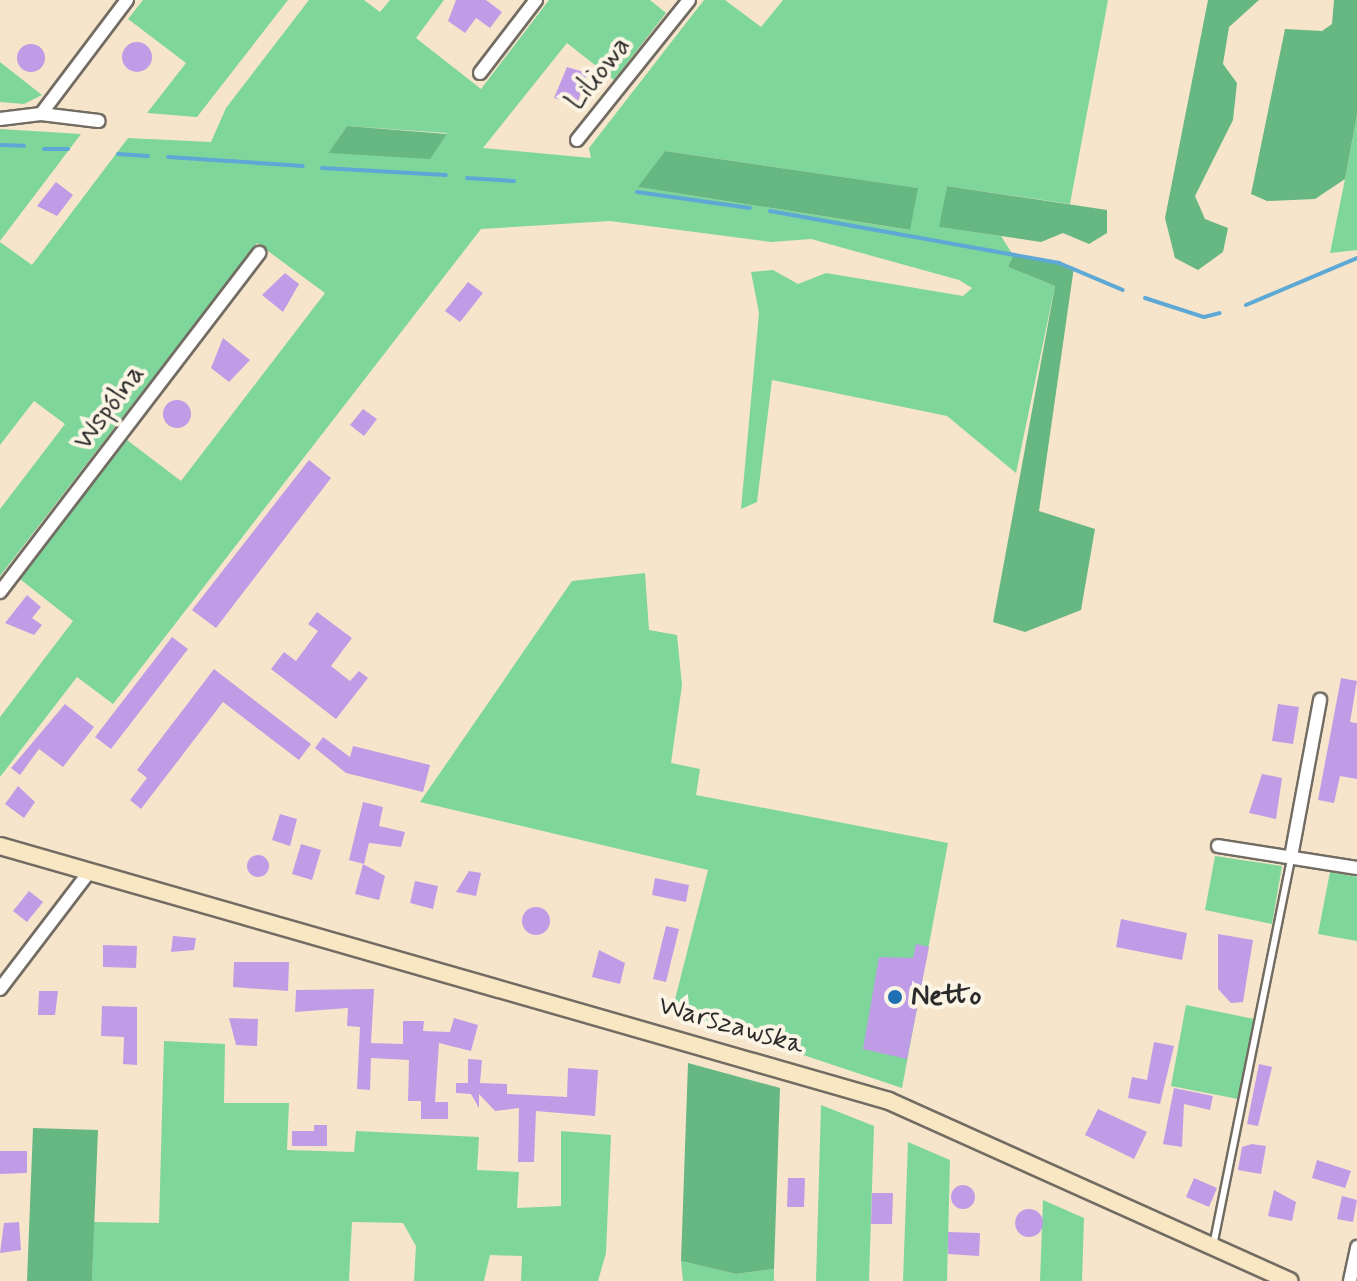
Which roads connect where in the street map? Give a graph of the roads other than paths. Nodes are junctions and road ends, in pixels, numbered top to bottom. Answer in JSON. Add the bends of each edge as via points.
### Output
{"nodes":[{"id":1,"x":127,"y":0,"type":"edge"},
{"id":2,"x":536,"y":0,"type":"edge"},
{"id":3,"x":689,"y":0,"type":"edge"},
{"id":4,"x":480,"y":73,"type":"dead end"},
{"id":5,"x":41,"y":114,"type":"junction"},
{"id":6,"x":0,"y":119,"type":"edge"},
{"id":7,"x":99,"y":121,"type":"dead end"},
{"id":8,"x":577,"y":140,"type":"dead end"},
{"id":9,"x":259,"y":253,"type":"dead end"},
{"id":10,"x":0,"y":592,"type":"edge"},
{"id":11,"x":1320,"y":700,"type":"dead end"},
{"id":12,"x":0,"y":846,"type":"edge"},
{"id":13,"x":1218,"y":846,"type":"dead end"},
{"id":14,"x":1291,"y":857,"type":"junction"},
{"id":15,"x":1357,"y":868,"type":"edge"},
{"id":16,"x":89,"y":872,"type":"junction"},
{"id":17,"x":0,"y":989,"type":"edge"},
{"id":18,"x":1213,"y":1246,"type":"junction"},
{"id":19,"x":1357,"y":1247,"type":"edge"},
{"id":20,"x":1289,"y":1281,"type":"edge"},
{"id":21,"x":1350,"y":1281,"type":"edge"}],
"edges":[{"from":1,"to":5,"type":"street"},
{"from":2,"to":4,"type":"street"},
{"from":3,"to":8,"type":"street","name":"Liliowa"},
{"from":5,"to":6,"type":"street"},
{"from":5,"to":7,"type":"street"},
{"from":9,"to":10,"type":"street","name":"Wspólna"},
{"from":11,"to":14,"type":"street"},
{"from":12,"to":16,"type":"main road","name":"Warszawska"},
{"from":13,"to":14,"type":"street"},
{"from":14,"to":15,"type":"street"},
{"from":14,"to":18,"type":"lane"},
{"from":16,"to":17,"type":"street"},
{"from":16,"to":18,"type":"main road","name":"Warszawska","via":[[889,1101]]},
{"from":18,"to":20,"type":"main road","name":"Warszawska"},
{"from":19,"to":21,"type":"street"}]}
